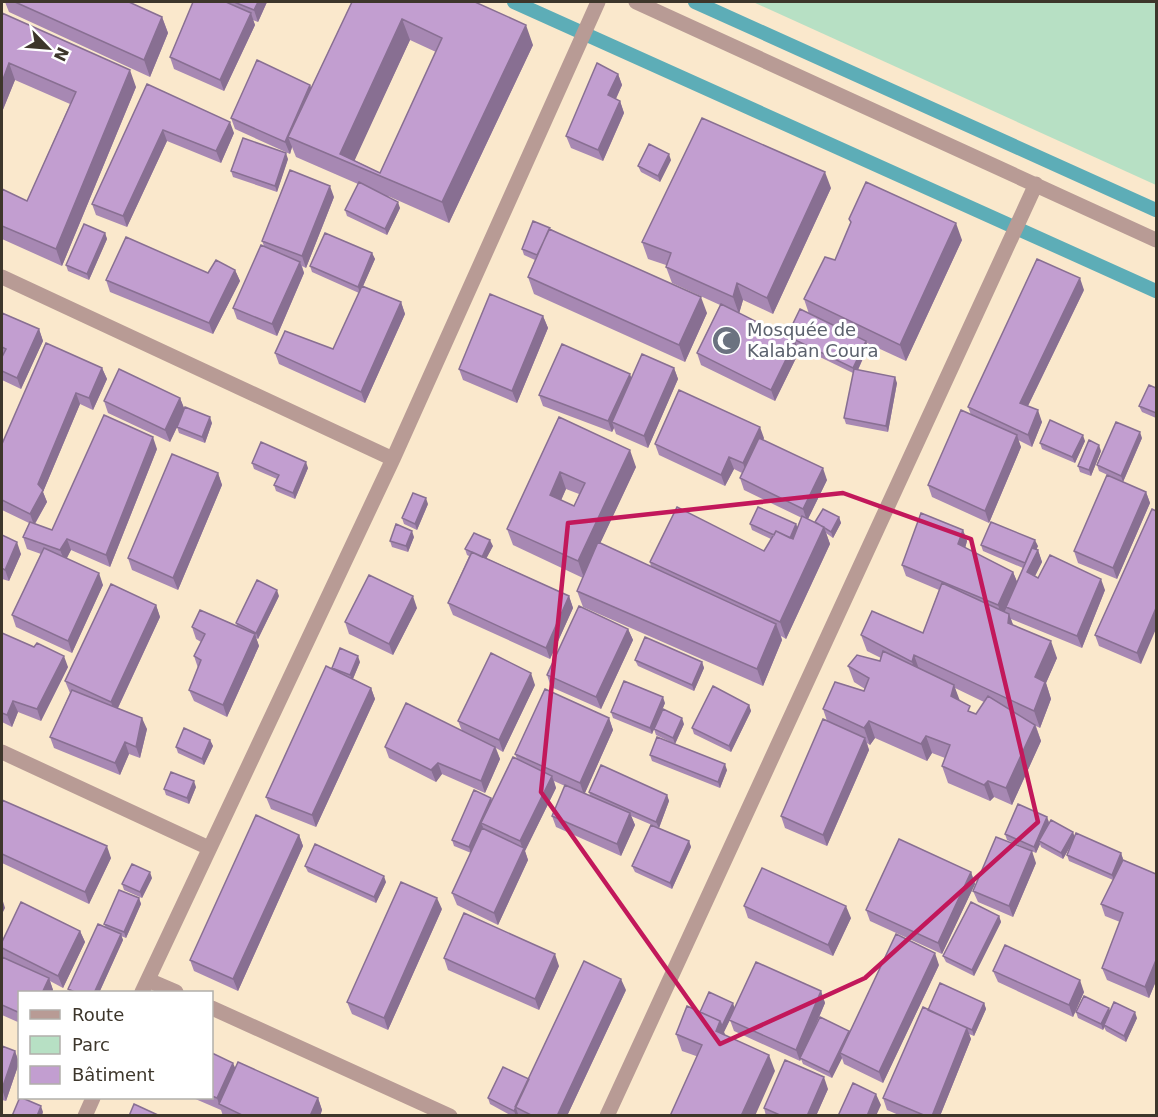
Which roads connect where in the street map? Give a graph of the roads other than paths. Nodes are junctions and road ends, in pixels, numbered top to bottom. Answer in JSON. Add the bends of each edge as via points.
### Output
{"nodes":[{"id":1,"x":598,"y":2,"type":"edge"},
{"id":2,"x":636,"y":2,"type":"edge"},
{"id":3,"x":1036,"y":184,"type":"junction"},
{"id":4,"x":1156,"y":240,"type":"edge"},
{"id":5,"x":2,"y":277,"type":"edge"},
{"id":6,"x":393,"y":459,"type":"junction"},
{"id":7,"x":2,"y":752,"type":"edge"},
{"id":8,"x":209,"y":848,"type":"junction"},
{"id":9,"x":145,"y":986,"type":"edge"},
{"id":10,"x":167,"y":991,"type":"edge"},
{"id":11,"x":213,"y":1008,"type":"edge"},
{"id":12,"x":93,"y":1099,"type":"edge"},
{"id":13,"x":85,"y":1116,"type":"edge"},
{"id":14,"x":450,"y":1116,"type":"edge"},
{"id":15,"x":607,"y":1116,"type":"edge"}],
"edges":[{"from":1,"to":6,"type":"street"},
{"from":2,"to":3,"type":"street"},
{"from":3,"to":4,"type":"street"},
{"from":3,"to":15,"type":"street"},
{"from":5,"to":6,"type":"street"},
{"from":6,"to":8,"type":"street"},
{"from":7,"to":8,"type":"street"},
{"from":8,"to":9,"type":"street"},
{"from":9,"to":10,"type":"street"},
{"from":11,"to":14,"type":"street"},
{"from":12,"to":13,"type":"street"}]}
